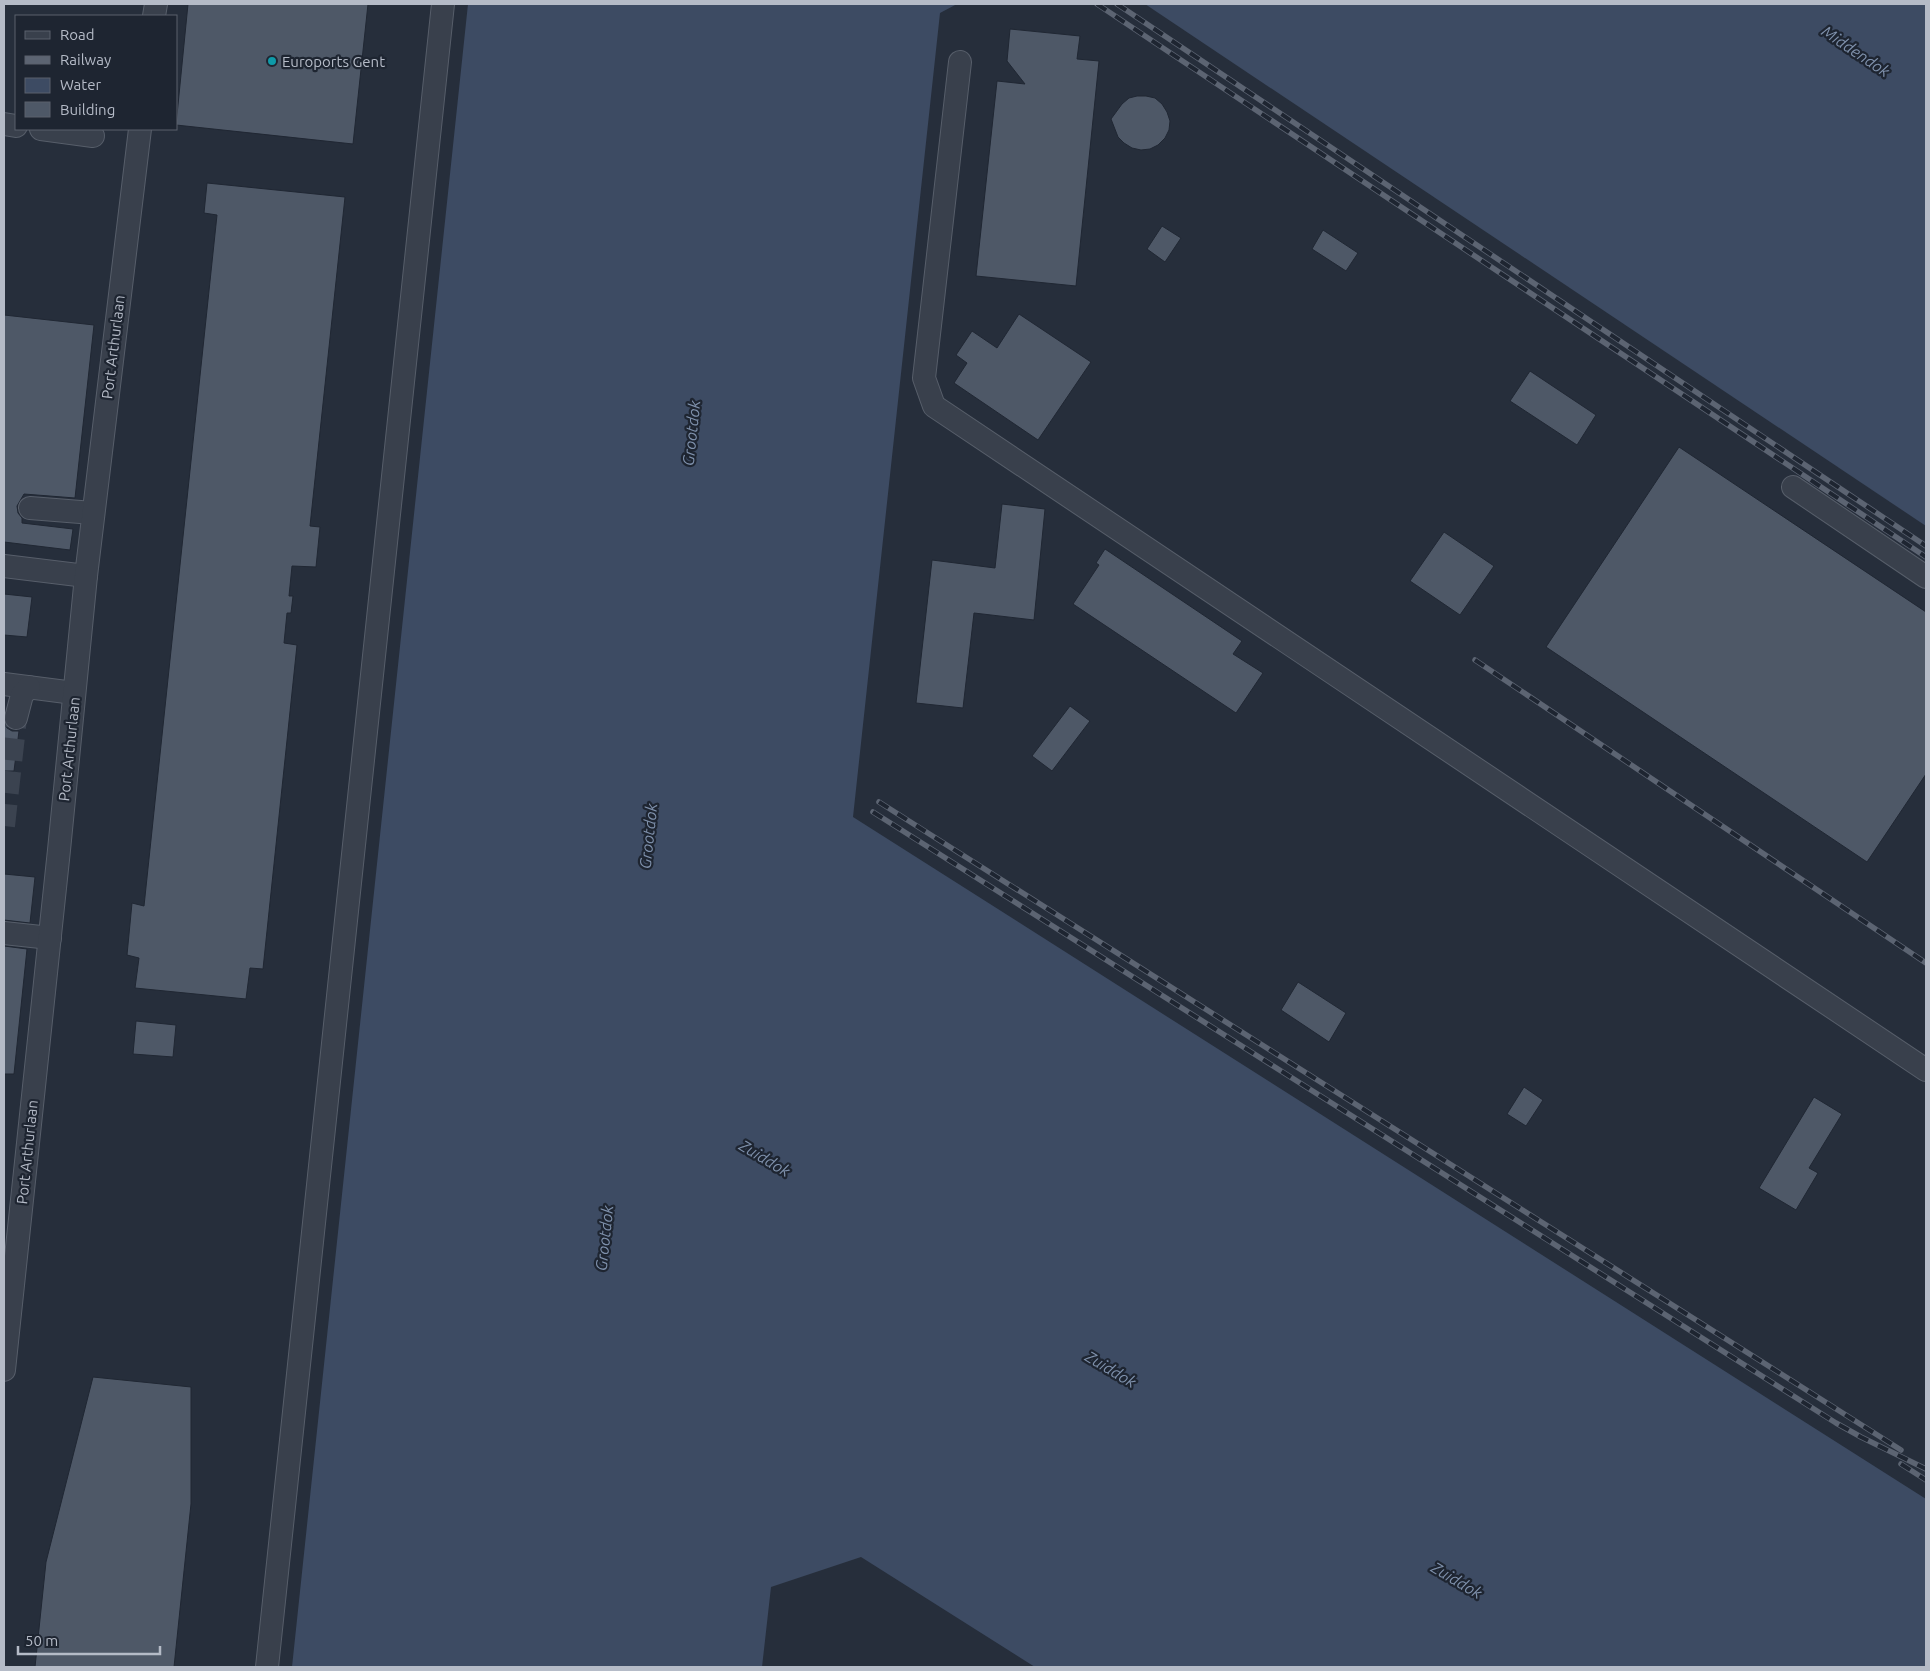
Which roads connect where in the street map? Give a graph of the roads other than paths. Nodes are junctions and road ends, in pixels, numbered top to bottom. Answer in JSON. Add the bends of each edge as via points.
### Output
{"nodes":[{"id":1,"x":443,"y":4,"type":"edge"},
{"id":2,"x":960,"y":62,"type":"dead end"},
{"id":3,"x":52,"y":130,"type":"edge"},
{"id":4,"x":140,"y":130,"type":"edge"},
{"id":5,"x":93,"y":136,"type":"dead end"},
{"id":6,"x":1793,"y":487,"type":"dead end"},
{"id":7,"x":30,"y":508,"type":"dead end"},
{"id":8,"x":93,"y":513,"type":"junction"},
{"id":9,"x":4,"y":566,"type":"edge"},
{"id":10,"x":86,"y":576,"type":"junction"},
{"id":11,"x":1926,"y":577,"type":"edge"},
{"id":12,"x":4,"y":684,"type":"edge"},
{"id":13,"x":29,"y":687,"type":"junction"},
{"id":14,"x":74,"y":693,"type":"junction"},
{"id":15,"x":16,"y":718,"type":"tunnel mouth"},
{"id":16,"x":4,"y":933,"type":"edge"},
{"id":17,"x":50,"y":938,"type":"junction"},
{"id":18,"x":1926,"y":1070,"type":"edge"},
{"id":19,"x":4,"y":1366,"type":"edge"},
{"id":20,"x":267,"y":1667,"type":"edge"}],
"edges":[{"from":1,"to":20,"type":"street"},
{"from":2,"to":18,"type":"street","via":[[924,378],[934,406]]},
{"from":3,"to":5,"type":"street"},
{"from":4,"to":8,"type":"street","name":"Port Arthurlaan"},
{"from":6,"to":11,"type":"street"},
{"from":7,"to":8,"type":"street"},
{"from":8,"to":10,"type":"street","name":"Port Arthurlaan"},
{"from":9,"to":10,"type":"street"},
{"from":10,"to":14,"type":"street","name":"Port Arthurlaan"},
{"from":12,"to":13,"type":"street"},
{"from":13,"to":14,"type":"street"},
{"from":13,"to":15,"type":"street","via":[[22,695]]},
{"from":14,"to":17,"type":"street","name":"Port Arthurlaan"},
{"from":16,"to":17,"type":"street"},
{"from":17,"to":19,"type":"street","name":"Port Arthurlaan"}]}
